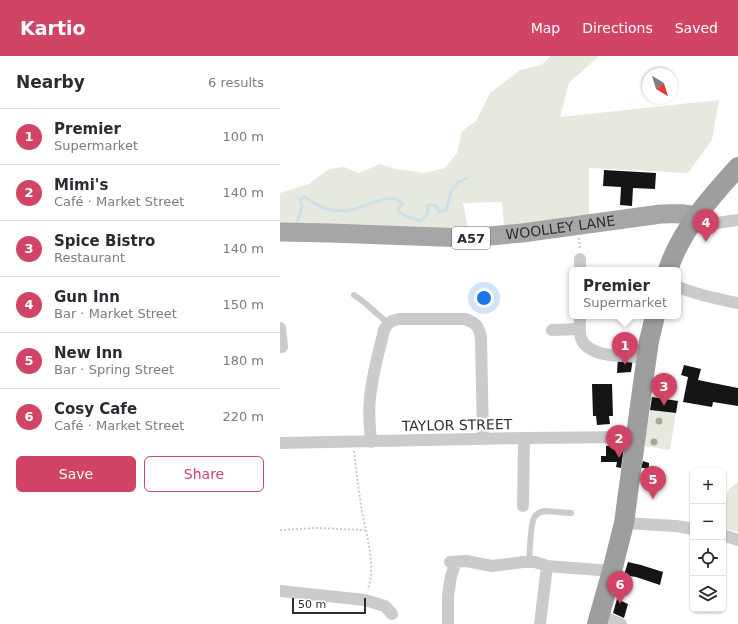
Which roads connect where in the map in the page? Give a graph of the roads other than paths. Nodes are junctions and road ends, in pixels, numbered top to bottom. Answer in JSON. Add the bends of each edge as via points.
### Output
{"nodes":[{"id":1,"x":738,"y":167,"type":"edge"},
{"id":2,"x":712,"y":197,"type":"junction"},
{"id":3,"x":657,"y":215,"type":"junction"},
{"id":4,"x":696,"y":217,"type":"junction"},
{"id":5,"x":738,"y":220,"type":"edge"},
{"id":6,"x":280,"y":232,"type":"edge"},
{"id":7,"x":679,"y":246,"type":"junction"},
{"id":8,"x":669,"y":267,"type":"edge"},
{"id":9,"x":681,"y":288,"type":"edge"},
{"id":10,"x":354,"y":295,"type":"dead end"},
{"id":11,"x":738,"y":303,"type":"edge"},
{"id":12,"x":580,"y":319,"type":"edge"},
{"id":13,"x":654,"y":319,"type":"edge"},
{"id":14,"x":388,"y":323,"type":"junction"},
{"id":15,"x":280,"y":328,"type":"edge"},
{"id":16,"x":552,"y":330,"type":"dead end"},
{"id":17,"x":580,"y":330,"type":"junction"},
{"id":18,"x":282,"y":347,"type":"dead end"},
{"id":19,"x":647,"y":357,"type":"junction"},
{"id":20,"x":636,"y":437,"type":"junction"},
{"id":21,"x":524,"y":438,"type":"junction"},
{"id":22,"x":483,"y":439,"type":"junction"},
{"id":23,"x":371,"y":442,"type":"junction"},
{"id":24,"x":280,"y":443,"type":"edge"},
{"id":25,"x":523,"y":506,"type":"dead end"},
{"id":26,"x":571,"y":513,"type":"dead end"},
{"id":27,"x":624,"y":523,"type":"junction"},
{"id":28,"x":690,"y":528,"type":"edge"},
{"id":29,"x":726,"y":536,"type":"edge"},
{"id":30,"x":738,"y":540,"type":"edge"},
{"id":31,"x":529,"y":562,"type":"junction"},
{"id":32,"x":546,"y":566,"type":"junction"},
{"id":33,"x":612,"y":570,"type":"junction"},
{"id":34,"x":280,"y":591,"type":"edge"},
{"id":35,"x":392,"y":614,"type":"dead end"},
{"id":36,"x":598,"y":620,"type":"edge"},
{"id":37,"x":448,"y":624,"type":"edge"},
{"id":38,"x":458,"y":624,"type":"edge"},
{"id":39,"x":540,"y":624,"type":"edge"},
{"id":40,"x":621,"y":624,"type":"edge"}],
"edges":[{"from":1,"to":2,"type":"highway"},
{"from":2,"to":3,"type":"main road","via":[[694,204],[678,206]]},
{"from":2,"to":4,"type":"highway"},
{"from":3,"to":4,"type":"main road","name":"WOOLLEY LANE","number":"A57","via":[[679,213]]},
{"from":3,"to":6,"type":"main road","name":"WOOLLEY LANE","number":"A57","via":[[467,238]]},
{"from":3,"to":7,"type":"main road","via":[[672,226]]},
{"from":4,"to":5,"type":"street","via":[[717,222]]},
{"from":4,"to":7,"type":"highway"},
{"from":7,"to":8,"type":"highway"},
{"from":9,"to":11,"type":"street"},
{"from":10,"to":14,"type":"lane","via":[[365,301]]},
{"from":12,"to":17,"type":"street"},
{"from":13,"to":19,"type":"highway"},
{"from":14,"to":22,"type":"street","via":[[399,319],[465,318],[480,329]]},
{"from":14,"to":23,"type":"street","via":[[384,330],[371,386]]},
{"from":15,"to":18,"type":"street"},
{"from":16,"to":17,"type":"street"},
{"from":17,"to":19,"type":"street","via":[[581,339],[589,349],[604,355]]},
{"from":19,"to":20,"type":"highway"},
{"from":20,"to":21,"type":"street","name":"TAYLOR STREET"},
{"from":20,"to":27,"type":"highway"},
{"from":21,"to":22,"type":"street","name":"TAYLOR STREET"},
{"from":21,"to":25,"type":"street"},
{"from":22,"to":23,"type":"street","name":"TAYLOR STREET"},
{"from":23,"to":24,"type":"street","name":"TAYLOR STREET"},
{"from":26,"to":31,"type":"lane","via":[[544,511],[536,515],[532,522]]},
{"from":27,"to":28,"type":"street"},
{"from":27,"to":33,"type":"highway"},
{"from":29,"to":30,"type":"street"},
{"from":31,"to":32,"type":"street"},
{"from":31,"to":37,"type":"street","via":[[492,566],[466,561],[453,562],[448,596]]},
{"from":32,"to":33,"type":"street"},
{"from":32,"to":39,"type":"street"},
{"from":33,"to":36,"type":"highway"},
{"from":34,"to":35,"type":"street","via":[[365,600],[385,606]]},
{"from":36,"to":40,"type":"street"},
{"from":37,"to":38,"type":"street"}]}
